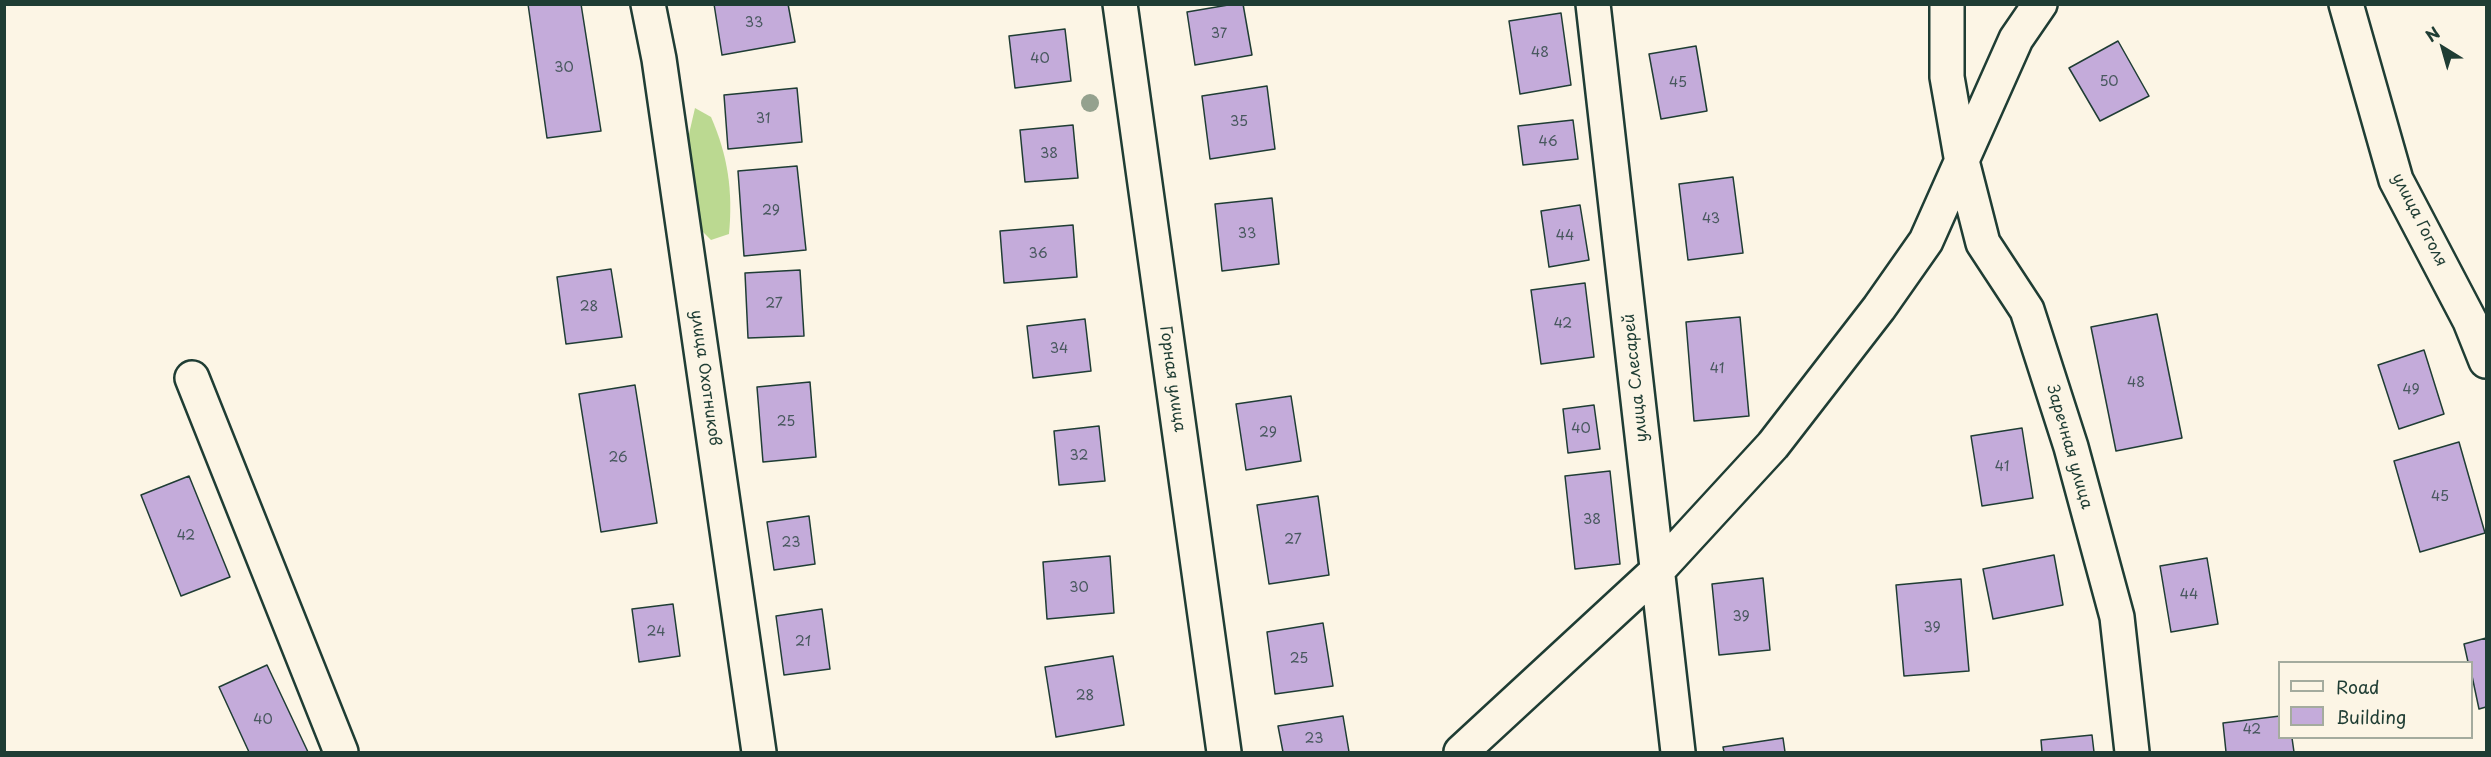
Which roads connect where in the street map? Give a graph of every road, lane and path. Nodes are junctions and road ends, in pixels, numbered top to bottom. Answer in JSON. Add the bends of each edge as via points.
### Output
{"nodes":[{"id":1,"x":648,"y":4,"type":"edge"},
{"id":2,"x":1120,"y":4,"type":"edge"},
{"id":3,"x":1593,"y":4,"type":"edge"},
{"id":4,"x":1947,"y":4,"type":"edge"},
{"id":5,"x":2040,"y":4,"type":"edge"},
{"id":6,"x":2346,"y":4,"type":"edge"},
{"id":7,"x":1961,"y":157,"type":"junction"},
{"id":8,"x":2478,"y":319,"type":"edge"},
{"id":9,"x":2487,"y":361,"type":"edge"},
{"id":10,"x":192,"y":378,"type":"dead end"},
{"id":11,"x":1657,"y":571,"type":"junction"},
{"id":12,"x":341,"y":753,"type":"edge"},
{"id":13,"x":759,"y":753,"type":"edge"},
{"id":14,"x":1224,"y":753,"type":"edge"},
{"id":15,"x":1461,"y":753,"type":"edge"},
{"id":16,"x":1678,"y":753,"type":"edge"},
{"id":17,"x":2132,"y":753,"type":"edge"}],
"edges":[{"from":1,"to":13,"type":"street","name":"улица Охотников"},
{"from":2,"to":14,"type":"street","name":"Горная улица"},
{"from":3,"to":11,"type":"street","name":"улица Слесарей"},
{"from":4,"to":7,"type":"street","name":"Заречная улица","via":[[1947,77]]},
{"from":5,"to":7,"type":"street","via":[[2016,39]]},
{"from":6,"to":8,"type":"street","name":"улица Гоголя","via":[[2396,180]]},
{"from":7,"to":11,"type":"street","via":[[1926,241],[1879,308],[1773,445]]},
{"from":7,"to":17,"type":"street","name":"Заречная улица","via":[[1983,243],[2027,310],[2071,447],[2117,617]]},
{"from":8,"to":9,"type":"street","name":"улица Гоголя"},
{"from":10,"to":12,"type":"street"},
{"from":11,"to":15,"type":"street"},
{"from":11,"to":16,"type":"street","name":"улица Слесарей"}]}
